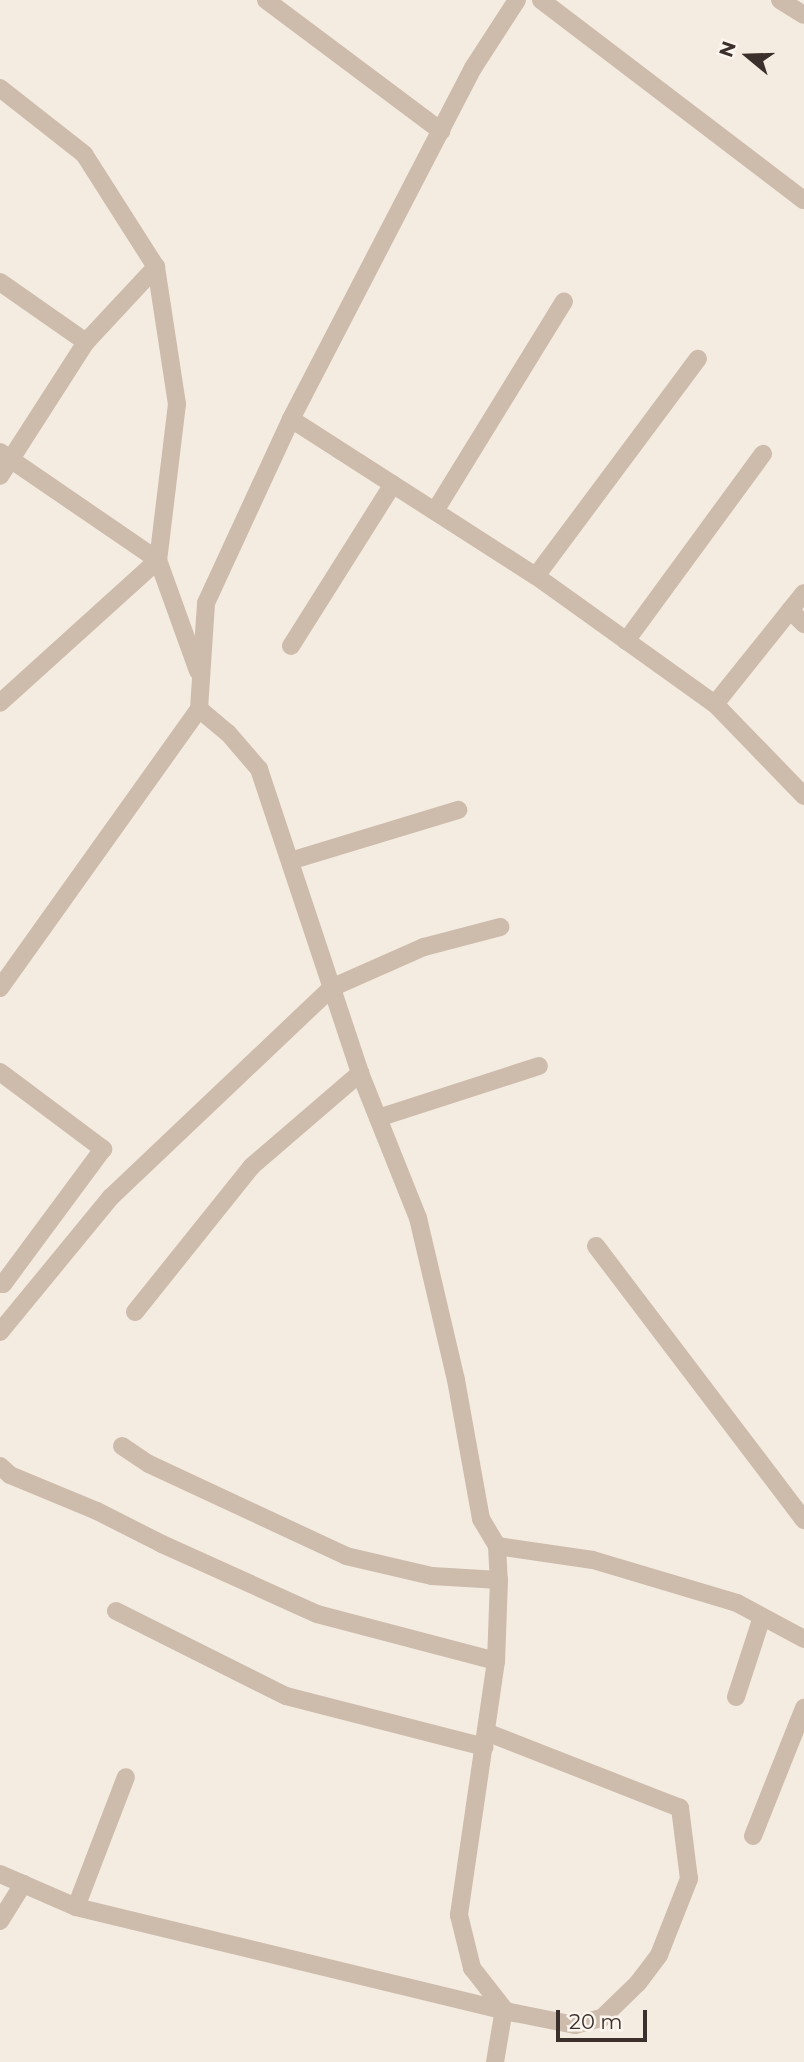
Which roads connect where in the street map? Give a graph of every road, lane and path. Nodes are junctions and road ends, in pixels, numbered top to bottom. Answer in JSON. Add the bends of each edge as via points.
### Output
{"nodes":[{"id":1,"x":266,"y":0,"type":"edge"},
{"id":2,"x":541,"y":0,"type":"edge"},
{"id":3,"x":780,"y":0,"type":"edge"},
{"id":4,"x":510,"y":2,"type":"edge"},
{"id":5,"x":804,"y":15,"type":"edge"},
{"id":6,"x":0,"y":88,"type":"edge"},
{"id":7,"x":441,"y":131,"type":"junction"},
{"id":8,"x":804,"y":200,"type":"edge"},
{"id":9,"x":156,"y":267,"type":"junction"},
{"id":10,"x":0,"y":282,"type":"edge"},
{"id":11,"x":564,"y":301,"type":"dead end"},
{"id":12,"x":86,"y":342,"type":"junction"},
{"id":13,"x":698,"y":359,"type":"dead end"},
{"id":14,"x":292,"y":419,"type":"junction"},
{"id":15,"x":763,"y":454,"type":"dead end"},
{"id":16,"x":5,"y":456,"type":"edge"},
{"id":17,"x":0,"y":476,"type":"edge"},
{"id":18,"x":393,"y":484,"type":"junction"},
{"id":19,"x":435,"y":511,"type":"junction"},
{"id":20,"x":158,"y":560,"type":"junction"},
{"id":21,"x":536,"y":576,"type":"junction"},
{"id":22,"x":804,"y":593,"type":"edge"},
{"id":23,"x":790,"y":610,"type":"junction"},
{"id":24,"x":804,"y":624,"type":"edge"},
{"id":25,"x":626,"y":641,"type":"junction"},
{"id":26,"x":290,"y":646,"type":"dead end"},
{"id":27,"x":201,"y":678,"type":"junction"},
{"id":28,"x":0,"y":704,"type":"edge"},
{"id":29,"x":715,"y":704,"type":"junction"},
{"id":30,"x":198,"y":709,"type":"junction"},
{"id":31,"x":804,"y":796,"type":"edge"},
{"id":32,"x":458,"y":810,"type":"dead end"},
{"id":33,"x":290,"y":861,"type":"junction"},
{"id":34,"x":500,"y":927,"type":"dead end"},
{"id":35,"x":0,"y":988,"type":"edge"},
{"id":36,"x":331,"y":988,"type":"junction"},
{"id":37,"x":539,"y":1066,"type":"dead end"},
{"id":38,"x":0,"y":1072,"type":"edge"},
{"id":39,"x":360,"y":1073,"type":"junction"},
{"id":40,"x":378,"y":1118,"type":"junction"},
{"id":41,"x":596,"y":1246,"type":"dead end"},
{"id":42,"x":0,"y":1282,"type":"edge"},
{"id":43,"x":135,"y":1312,"type":"dead end"},
{"id":44,"x":0,"y":1332,"type":"edge"},
{"id":45,"x":121,"y":1446,"type":"dead end"},
{"id":46,"x":0,"y":1466,"type":"edge"},
{"id":47,"x":804,"y":1520,"type":"edge"},
{"id":48,"x":497,"y":1546,"type":"junction"},
{"id":49,"x":499,"y":1580,"type":"junction"},
{"id":50,"x":116,"y":1611,"type":"dead end"},
{"id":51,"x":762,"y":1617,"type":"junction"},
{"id":52,"x":804,"y":1639,"type":"edge"},
{"id":53,"x":496,"y":1661,"type":"junction"},
{"id":54,"x":736,"y":1697,"type":"dead end"},
{"id":55,"x":804,"y":1708,"type":"edge"},
{"id":56,"x":485,"y":1739,"type":"junction"},
{"id":57,"x":126,"y":1777,"type":"dead end"},
{"id":58,"x":753,"y":1836,"type":"dead end"},
{"id":59,"x":0,"y":1874,"type":"edge"},
{"id":60,"x":23,"y":1884,"type":"junction"},
{"id":61,"x":76,"y":1907,"type":"junction"},
{"id":62,"x":0,"y":1921,"type":"edge"},
{"id":63,"x":504,"y":2009,"type":"junction"},
{"id":64,"x":495,"y":2062,"type":"edge"}],
"edges":[{"from":1,"to":7,"type":"street"},
{"from":2,"to":8,"type":"street"},
{"from":3,"to":5,"type":"street"},
{"from":4,"to":7,"type":"street"},
{"from":6,"to":9,"type":"street","via":[[84,154]]},
{"from":7,"to":14,"type":"street"},
{"from":9,"to":12,"type":"street"},
{"from":9,"to":20,"type":"street","via":[[177,404]]},
{"from":10,"to":12,"type":"street"},
{"from":11,"to":19,"type":"street"},
{"from":12,"to":16,"type":"street"},
{"from":13,"to":21,"type":"street"},
{"from":14,"to":18,"type":"street"},
{"from":14,"to":27,"type":"street","via":[[206,603]]},
{"from":15,"to":25,"type":"street"},
{"from":16,"to":17,"type":"street"},
{"from":16,"to":20,"type":"street"},
{"from":18,"to":19,"type":"street"},
{"from":18,"to":26,"type":"street"},
{"from":19,"to":21,"type":"street"},
{"from":20,"to":27,"type":"street"},
{"from":20,"to":28,"type":"street"},
{"from":21,"to":25,"type":"street"},
{"from":22,"to":23,"type":"street"},
{"from":23,"to":24,"type":"street"},
{"from":23,"to":29,"type":"street"},
{"from":25,"to":29,"type":"street"},
{"from":27,"to":30,"type":"street"},
{"from":29,"to":31,"type":"street"},
{"from":30,"to":33,"type":"street","via":[[228,733],[260,769]]},
{"from":30,"to":35,"type":"street"},
{"from":32,"to":33,"type":"street"},
{"from":33,"to":36,"type":"street"},
{"from":34,"to":36,"type":"street","via":[[424,947]]},
{"from":36,"to":39,"type":"street"},
{"from":36,"to":44,"type":"street","via":[[111,1196]]},
{"from":37,"to":40,"type":"street"},
{"from":38,"to":42,"type":"street","via":[[103,1149],[3,1284]]},
{"from":39,"to":40,"type":"street"},
{"from":39,"to":43,"type":"street","via":[[251,1166]]},
{"from":40,"to":48,"type":"street","via":[[418,1218],[456,1380],[481,1519]]},
{"from":41,"to":47,"type":"street"},
{"from":45,"to":49,"type":"street","via":[[149,1464],[346,1556],[432,1576]]},
{"from":46,"to":53,"type":"street","via":[[10,1475],[317,1614]]},
{"from":48,"to":49,"type":"street"},
{"from":48,"to":51,"type":"street","via":[[593,1560],[737,1603]]},
{"from":49,"to":53,"type":"street"},
{"from":50,"to":56,"type":"street","via":[[286,1696]]},
{"from":51,"to":52,"type":"street"},
{"from":51,"to":54,"type":"street"},
{"from":53,"to":56,"type":"street"},
{"from":55,"to":58,"type":"street"},
{"from":56,"to":63,"type":"street","via":[[459,1915],[472,1968]]},
{"from":56,"to":63,"type":"street","via":[[680,1808],[689,1879],[659,1955],[602,2018],[575,2025]]},
{"from":57,"to":61,"type":"street"},
{"from":59,"to":60,"type":"street"},
{"from":60,"to":61,"type":"street"},
{"from":60,"to":62,"type":"street"},
{"from":61,"to":63,"type":"street"},
{"from":63,"to":64,"type":"street"}]}
